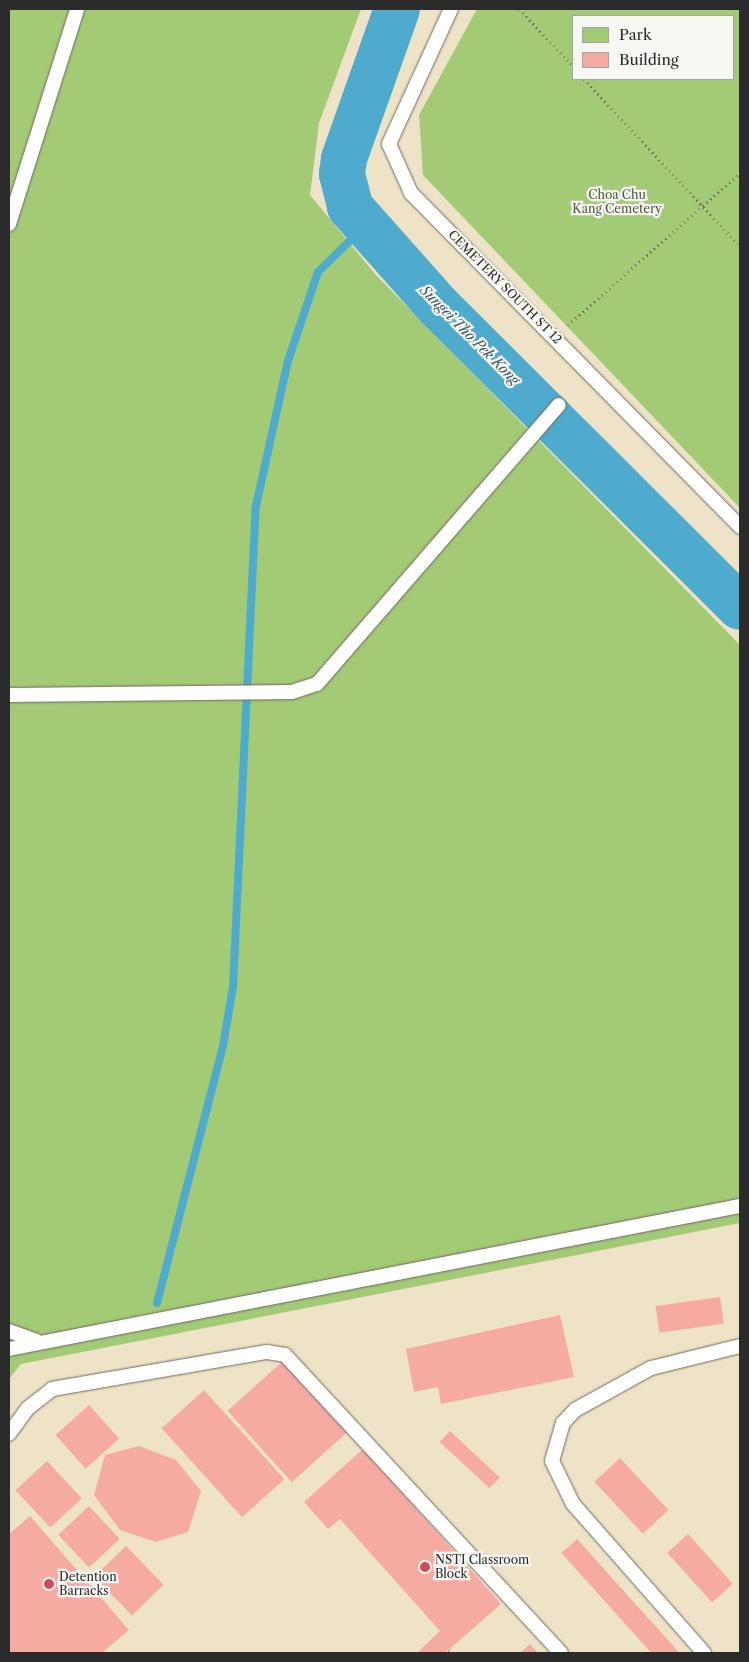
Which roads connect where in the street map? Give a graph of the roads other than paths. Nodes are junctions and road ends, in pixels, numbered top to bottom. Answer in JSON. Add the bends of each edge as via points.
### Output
{"nodes":[{"id":1,"x":78,"y":9,"type":"edge"},
{"id":2,"x":451,"y":9,"type":"edge"},
{"id":3,"x":9,"y":224,"type":"edge"},
{"id":4,"x":559,"y":405,"type":"dead end"},
{"id":5,"x":740,"y":527,"type":"edge"},
{"id":6,"x":9,"y":695,"type":"edge"},
{"id":7,"x":740,"y":1206,"type":"edge"},
{"id":8,"x":9,"y":1331,"type":"edge"},
{"id":9,"x":36,"y":1341,"type":"junction"},
{"id":10,"x":740,"y":1346,"type":"edge"},
{"id":11,"x":9,"y":1349,"type":"edge"},
{"id":12,"x":9,"y":1434,"type":"edge"},
{"id":13,"x":561,"y":1653,"type":"edge"},
{"id":14,"x":704,"y":1653,"type":"edge"}],
"edges":[{"from":1,"to":3,"type":"lane"},
{"from":2,"to":5,"type":"lane","name":"CEMETERY SOUTH ST 12","via":[[388,144],[411,193]]},
{"from":4,"to":6,"type":"lane","via":[[317,684],[292,692]]},
{"from":7,"to":9,"type":"lane"},
{"from":8,"to":9,"type":"lane"},
{"from":9,"to":11,"type":"lane"},
{"from":10,"to":14,"type":"lane","via":[[651,1368],[575,1410],[563,1423],[552,1461],[573,1504]]},
{"from":12,"to":13,"type":"lane","via":[[28,1408],[52,1389],[267,1352],[284,1355]]}]}
